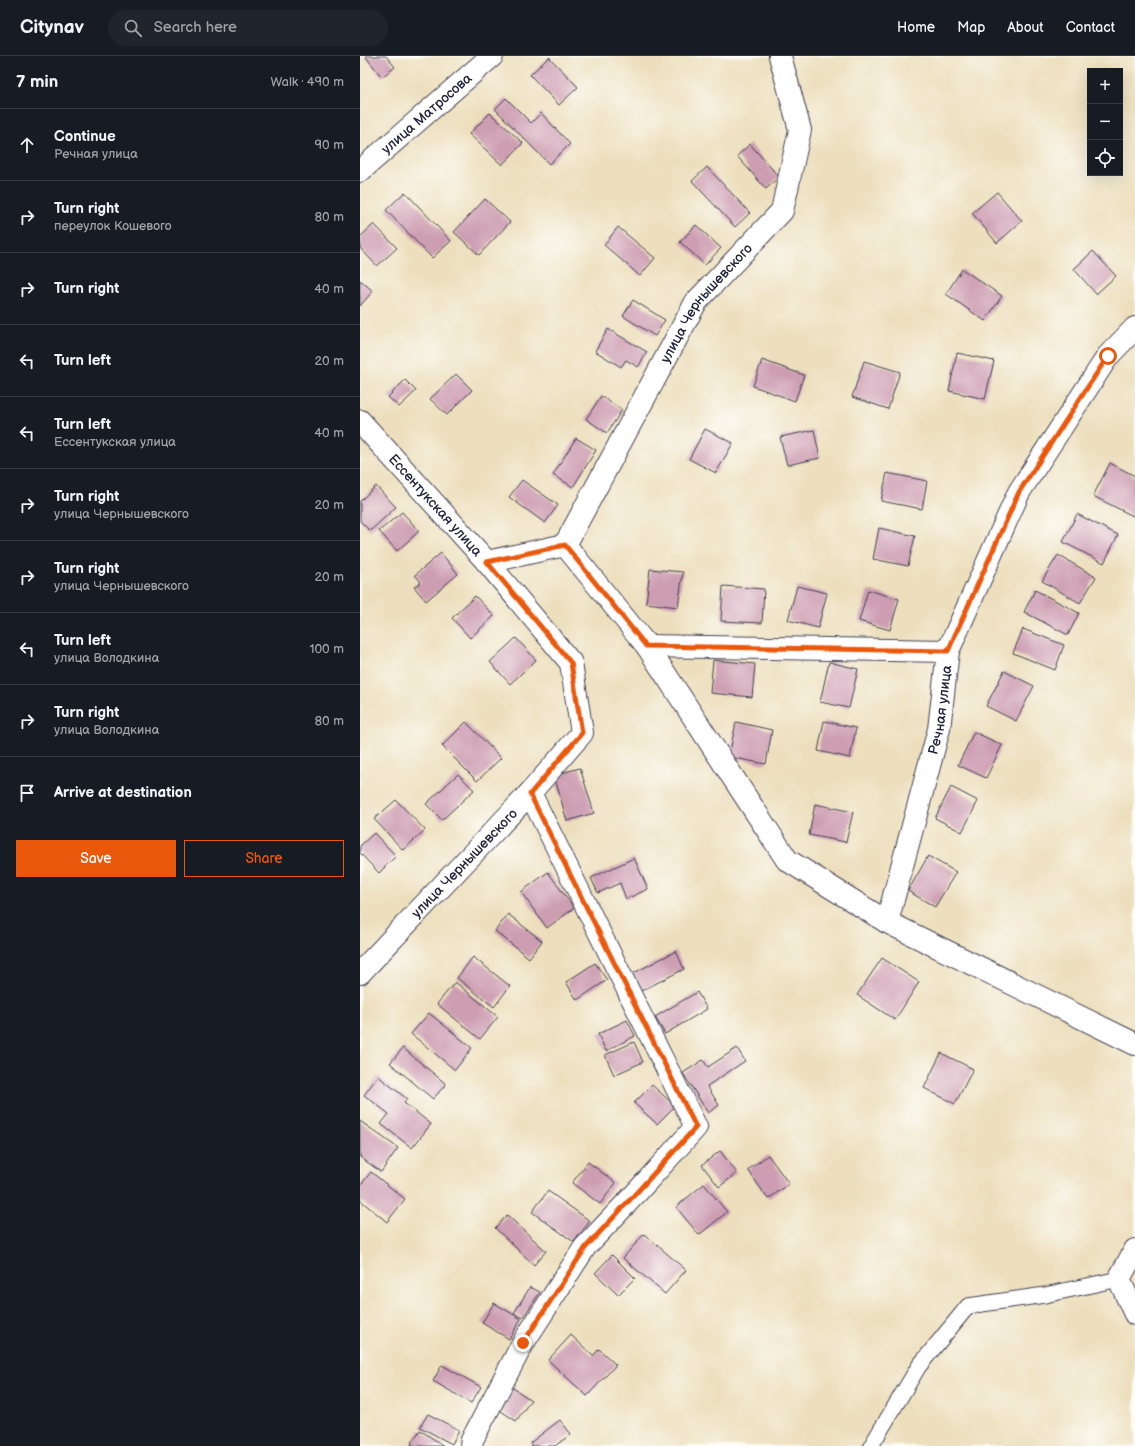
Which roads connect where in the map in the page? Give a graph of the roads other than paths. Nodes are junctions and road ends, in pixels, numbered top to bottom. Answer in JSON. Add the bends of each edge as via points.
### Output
{"nodes":[{"id":1,"x":492,"y":56,"type":"edge"},
{"id":2,"x":780,"y":56,"type":"edge"},
{"id":3,"x":360,"y":171,"type":"edge"},
{"id":4,"x":1135,"y":328,"type":"edge"},
{"id":5,"x":360,"y":421,"type":"edge"},
{"id":6,"x":565,"y":545,"type":"junction"},
{"id":7,"x":487,"y":562,"type":"junction"},
{"id":8,"x":646,"y":646,"type":"junction"},
{"id":9,"x":948,"y":651,"type":"junction"},
{"id":10,"x":571,"y":663,"type":"joint"},
{"id":11,"x":530,"y":794,"type":"junction"},
{"id":12,"x":887,"y":922,"type":"junction"},
{"id":13,"x":360,"y":973,"type":"edge"},
{"id":14,"x":1135,"y":1044,"type":"edge"},
{"id":15,"x":1135,"y":1250,"type":"edge"},
{"id":16,"x":1119,"y":1279,"type":"junction"},
{"id":17,"x":1135,"y":1314,"type":"edge"},
{"id":18,"x":471,"y":1446,"type":"edge"},
{"id":19,"x":871,"y":1446,"type":"edge"}],
"edges":[{"from":1,"to":3,"type":"street","name":"улица Матросова"},
{"from":2,"to":6,"type":"street","name":"улица Чернышевского","via":[[800,130],[782,211],[696,302]]},
{"from":4,"to":9,"type":"street","name":"Речная улица","via":[[1108,356],[1019,492]]},
{"from":5,"to":7,"type":"street","name":"Ессентукская улица"},
{"from":6,"to":7,"type":"street"},
{"from":6,"to":8,"type":"street"},
{"from":7,"to":10,"type":"street","name":"Ессентукская улица"},
{"from":8,"to":9,"type":"street"},
{"from":8,"to":12,"type":"street","via":[[787,860]]},
{"from":9,"to":12,"type":"street","name":"Речная улица","via":[[939,729]]},
{"from":10,"to":11,"type":"street","name":"улица Чернышевского","via":[[582,733]]},
{"from":11,"to":13,"type":"street","name":"улица Чернышевского"},
{"from":11,"to":18,"type":"street","via":[[696,1127],[586,1247],[523,1343]]},
{"from":12,"to":14,"type":"street"},
{"from":15,"to":16,"type":"street"},
{"from":16,"to":17,"type":"street"},
{"from":16,"to":19,"type":"lane","via":[[1045,1295],[968,1306],[919,1366]]}]}
